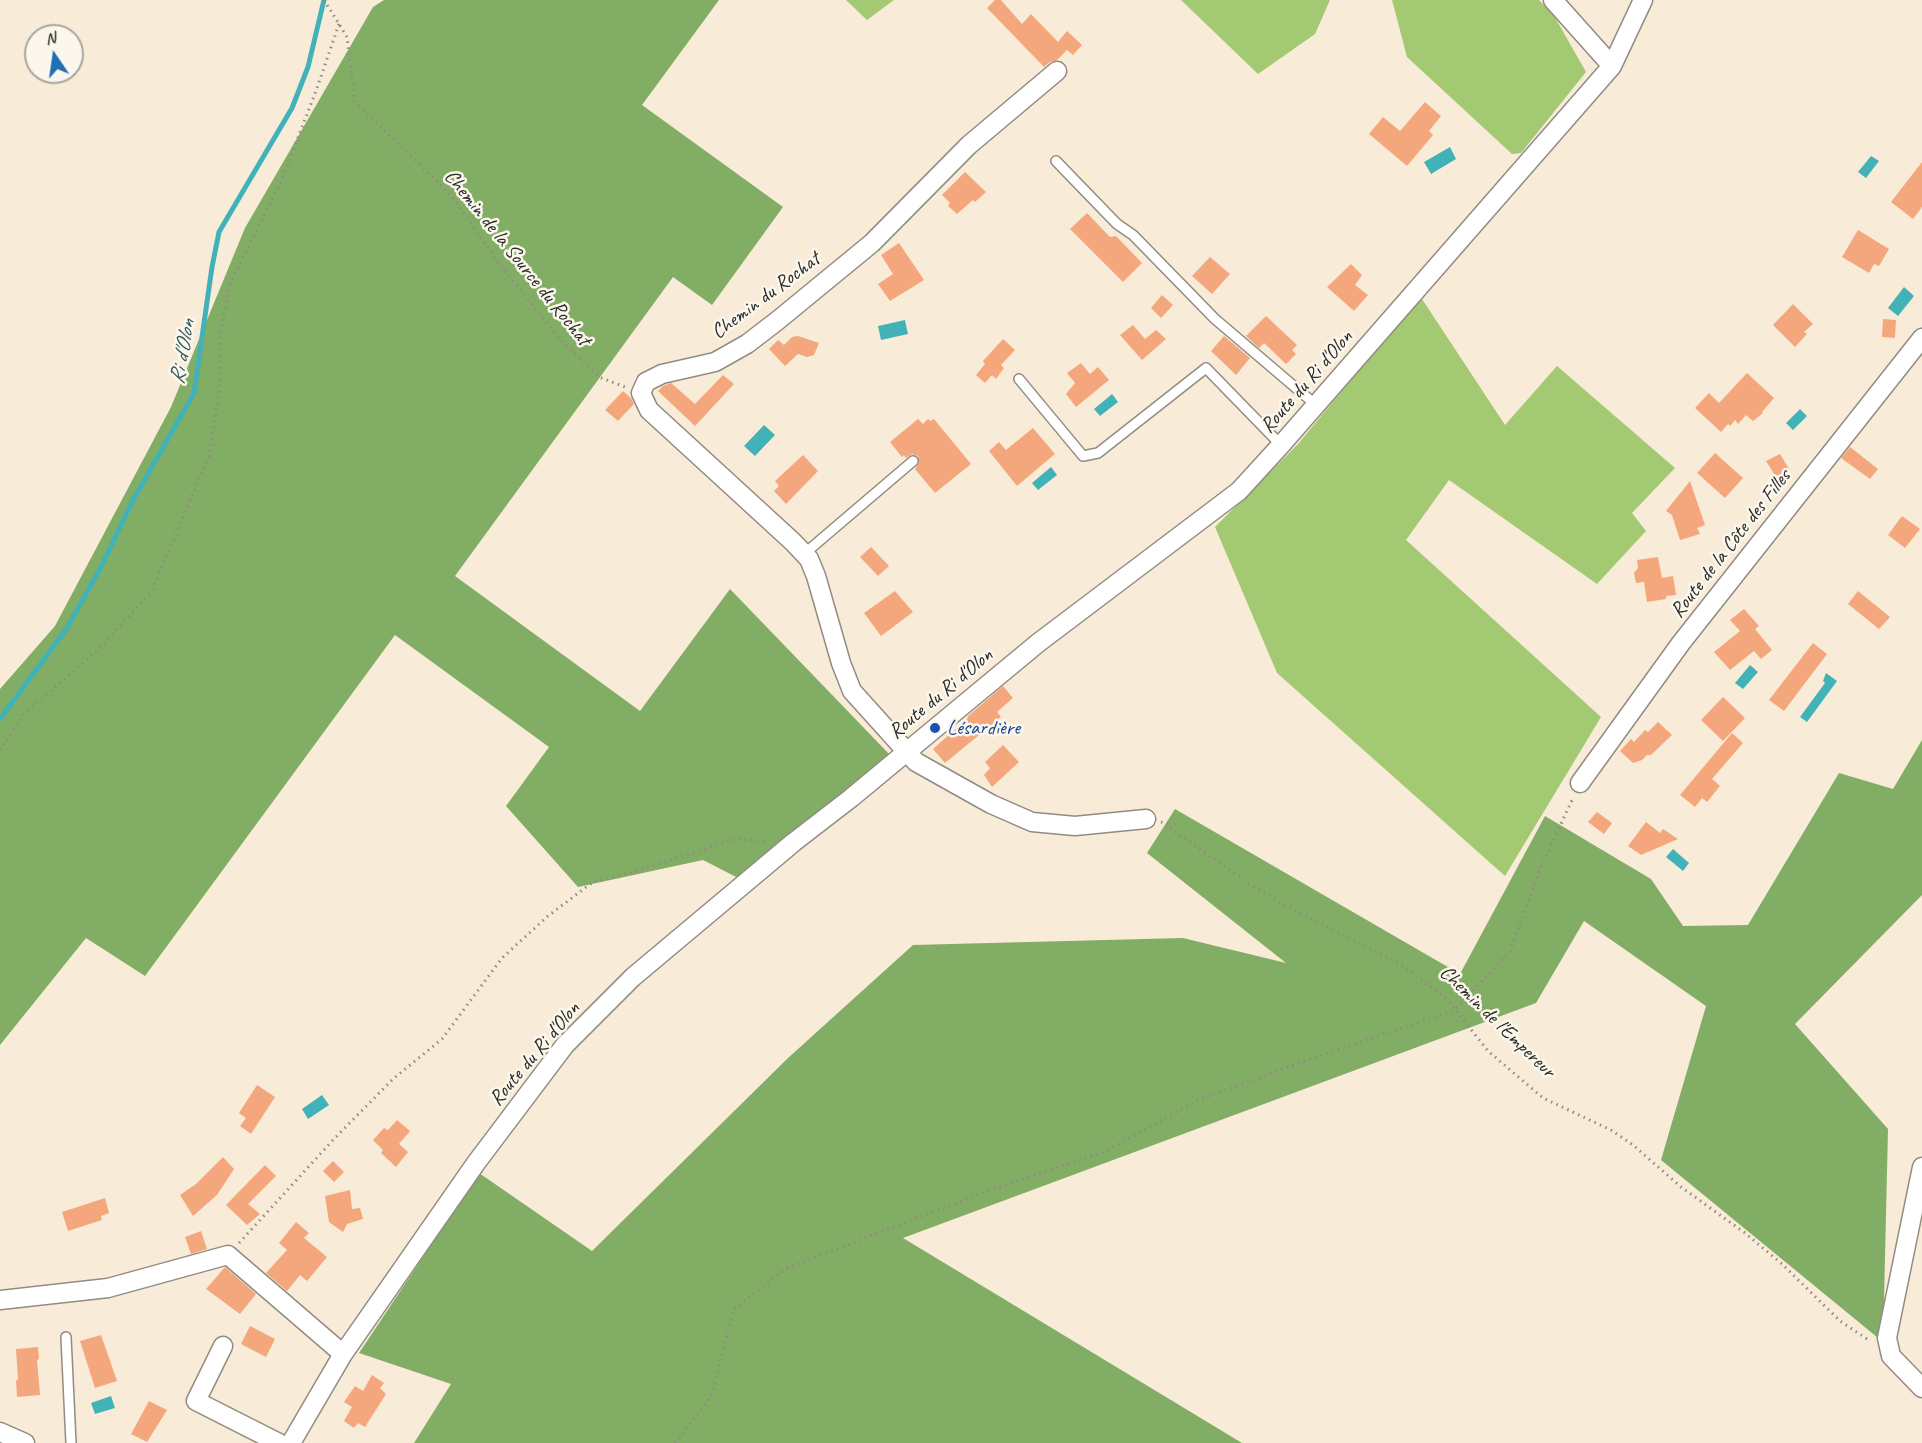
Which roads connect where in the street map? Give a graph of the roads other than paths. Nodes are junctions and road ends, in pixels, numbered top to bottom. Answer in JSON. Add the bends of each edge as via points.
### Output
{"nodes":[{"id":1,"x":1553,"y":0,"type":"edge"},
{"id":2,"x":1643,"y":0,"type":"edge"},
{"id":3,"x":1612,"y":66,"type":"junction"},
{"id":4,"x":1058,"y":70,"type":"dead end"},
{"id":5,"x":1056,"y":161,"type":"dead end"},
{"id":6,"x":1922,"y":338,"type":"edge"},
{"id":7,"x":1019,"y":379,"type":"dead end"},
{"id":8,"x":1316,"y":405,"type":"junction"},
{"id":9,"x":1281,"y":445,"type":"junction"},
{"id":10,"x":913,"y":461,"type":"dead end"},
{"id":11,"x":804,"y":554,"type":"junction"},
{"id":12,"x":907,"y":751,"type":"junction"},
{"id":13,"x":1580,"y":783,"type":"road end"},
{"id":14,"x":1146,"y":819,"type":"road end"},
{"id":15,"x":1922,"y":1167,"type":"edge"},
{"id":16,"x":0,"y":1300,"type":"edge"},
{"id":17,"x":66,"y":1337,"type":"dead end"},
{"id":18,"x":223,"y":1346,"type":"dead end"},
{"id":19,"x":343,"y":1354,"type":"junction"},
{"id":20,"x":1922,"y":1388,"type":"edge"},
{"id":21,"x":0,"y":1432,"type":"edge"},
{"id":22,"x":25,"y":1443,"type":"edge"},
{"id":23,"x":70,"y":1443,"type":"edge"},
{"id":24,"x":279,"y":1443,"type":"edge"},
{"id":25,"x":291,"y":1443,"type":"edge"}],
"edges":[{"from":1,"to":3,"type":"street"},
{"from":2,"to":3,"type":"street","name":"Route du Ri d'Olon"},
{"from":3,"to":8,"type":"street","name":"Route du Ri d'Olon"},
{"from":4,"to":11,"type":"street","name":"Chemin du Rochat","via":[[969,145],[872,243],[747,344],[715,362],[662,374],[646,382],[641,393],[649,410]]},
{"from":5,"to":8,"type":"lane","via":[[1215,319]]},
{"from":6,"to":13,"type":"street","name":"Route de la Côte des Filles","via":[[1681,643]]},
{"from":7,"to":9,"type":"lane","via":[[1083,456],[1098,453],[1206,368]]},
{"from":8,"to":9,"type":"street","name":"Route du Ri d'Olon"},
{"from":9,"to":12,"type":"street","name":"Route du Ri d'Olon","via":[[1239,491],[1038,643]]},
{"from":10,"to":11,"type":"lane"},
{"from":11,"to":12,"type":"street","via":[[816,576],[852,691]]},
{"from":12,"to":14,"type":"street","via":[[916,762],[1032,822],[1075,826]]},
{"from":12,"to":19,"type":"street","name":"Route du Ri d'Olon","via":[[633,977],[566,1045],[476,1163]]},
{"from":15,"to":20,"type":"street","via":[[1887,1338],[1891,1356]]},
{"from":16,"to":19,"type":"street","via":[[108,1288],[228,1256]]},
{"from":17,"to":23,"type":"lane"},
{"from":18,"to":24,"type":"street","via":[[196,1401]]},
{"from":19,"to":25,"type":"street","name":"Route du Ri d'Olon"},
{"from":21,"to":22,"type":"street"}]}
